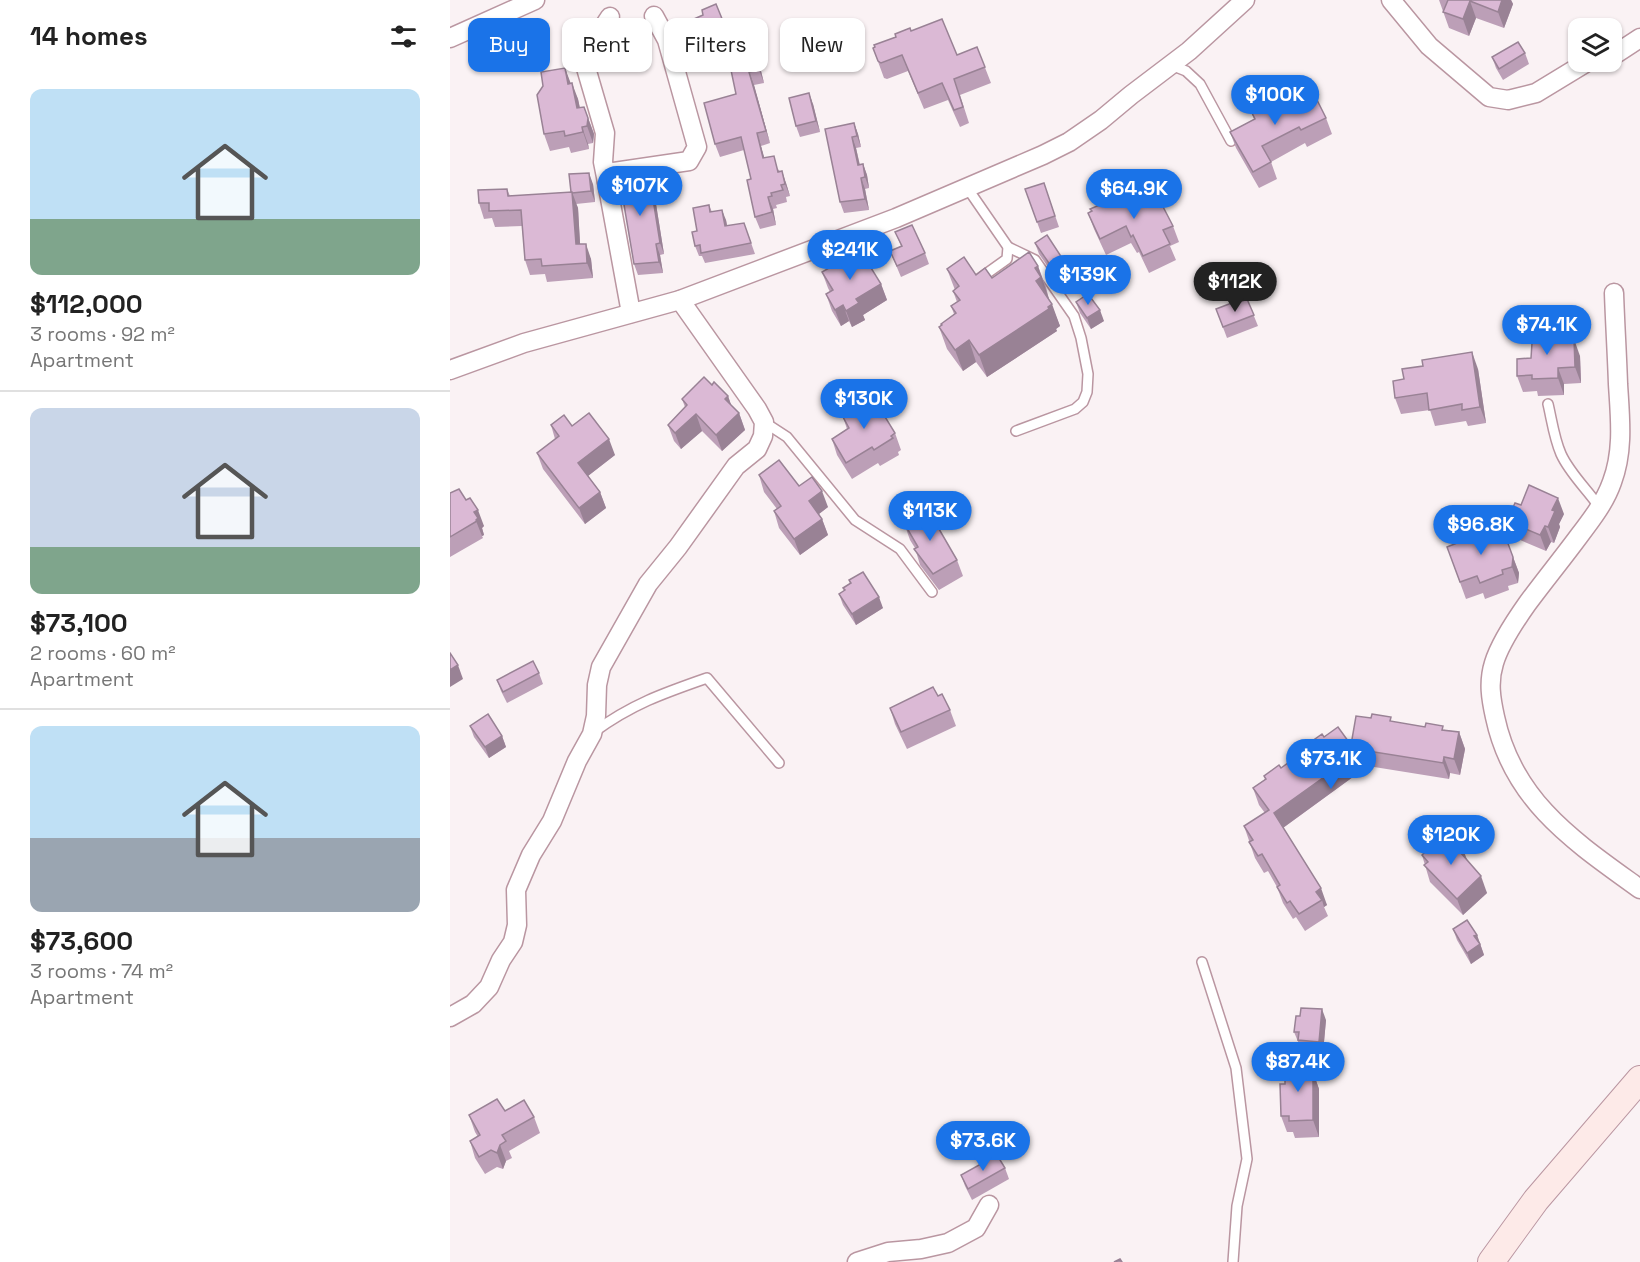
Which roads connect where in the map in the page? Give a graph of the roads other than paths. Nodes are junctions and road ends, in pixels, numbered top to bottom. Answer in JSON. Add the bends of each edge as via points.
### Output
{"nodes":[{"id":1,"x":535,"y":0,"type":"edge"},
{"id":2,"x":1245,"y":0,"type":"edge"},
{"id":3,"x":1391,"y":0,"type":"edge"},
{"id":4,"x":654,"y":16,"type":"dead end"},
{"id":5,"x":450,"y":38,"type":"edge"},
{"id":6,"x":1640,"y":38,"type":"edge"},
{"id":7,"x":1622,"y":52,"type":"edge"},
{"id":8,"x":1171,"y":65,"type":"junction"},
{"id":9,"x":587,"y":72,"type":"edge"},
{"id":10,"x":1571,"y":72,"type":"edge"},
{"id":11,"x":1231,"y":141,"type":"edge"},
{"id":12,"x":607,"y":182,"type":"junction"},
{"id":13,"x":968,"y":189,"type":"junction"},
{"id":14,"x":1008,"y":247,"type":"junction"},
{"id":15,"x":979,"y":279,"type":"edge"},
{"id":16,"x":1614,"y":293,"type":"dead end"},
{"id":17,"x":680,"y":300,"type":"junction"},
{"id":18,"x":632,"y":314,"type":"junction"},
{"id":19,"x":450,"y":370,"type":"edge"},
{"id":20,"x":1548,"y":404,"type":"dead end"},
{"id":21,"x":764,"y":422,"type":"junction"},
{"id":22,"x":1016,"y":431,"type":"dead end"},
{"id":23,"x":1600,"y":508,"type":"junction"},
{"id":24,"x":932,"y":592,"type":"dead end"},
{"id":25,"x":592,"y":734,"type":"junction"},
{"id":26,"x":779,"y":763,"type":"dead end"},
{"id":27,"x":1640,"y":889,"type":"edge"},
{"id":28,"x":1202,"y":962,"type":"dead end"},
{"id":29,"x":450,"y":1017,"type":"edge"},
{"id":30,"x":1640,"y":1079,"type":"edge"},
{"id":31,"x":989,"y":1205,"type":"dead end"},
{"id":32,"x":857,"y":1262,"type":"edge"},
{"id":33,"x":1233,"y":1262,"type":"edge"},
{"id":34,"x":1491,"y":1262,"type":"edge"}],
"edges":[{"from":1,"to":5,"type":"street"},
{"from":2,"to":8,"type":"street"},
{"from":3,"to":10,"type":"street","via":[[1429,46],[1489,97],[1508,100],[1536,93]]},
{"from":4,"to":12,"type":"street","via":[[667,40],[697,147],[689,161],[614,172]]},
{"from":6,"to":7,"type":"street"},
{"from":8,"to":11,"type":"lane","via":[[1186,71],[1200,84]]},
{"from":8,"to":13,"type":"street","via":[[1069,142]]},
{"from":9,"to":12,"type":"street","via":[[605,133],[603,162]]},
{"from":12,"to":18,"type":"street"},
{"from":13,"to":14,"type":"lane"},
{"from":13,"to":17,"type":"street"},
{"from":14,"to":15,"type":"lane","via":[[1007,259]]},
{"from":14,"to":22,"type":"lane","via":[[1035,260],[1074,316],[1088,374],[1087,392],[1076,408]]},
{"from":16,"to":23,"type":"street","via":[[1621,439],[1619,463]]},
{"from":17,"to":18,"type":"street"},
{"from":17,"to":21,"type":"street"},
{"from":18,"to":19,"type":"street","via":[[524,343]]},
{"from":20,"to":23,"type":"lane","via":[[1562,455]]},
{"from":21,"to":24,"type":"lane","via":[[787,437],[855,520],[900,549]]},
{"from":21,"to":25,"type":"street","via":[[757,448],[736,466],[648,584],[601,667]]},
{"from":23,"to":27,"type":"street","via":[[1507,637],[1494,662],[1491,699],[1508,758],[1544,812],[1576,842]]},
{"from":25,"to":26,"type":"lane","via":[[647,699],[707,678]]},
{"from":25,"to":29,"type":"street","via":[[516,890],[517,925],[513,942],[489,987],[473,1004]]},
{"from":28,"to":33,"type":"lane","via":[[1236,1068],[1247,1159],[1237,1206]]},
{"from":30,"to":34,"type":"street","via":[[1536,1200]]},
{"from":31,"to":32,"type":"street","via":[[976,1228],[948,1243],[888,1252]]}]}
